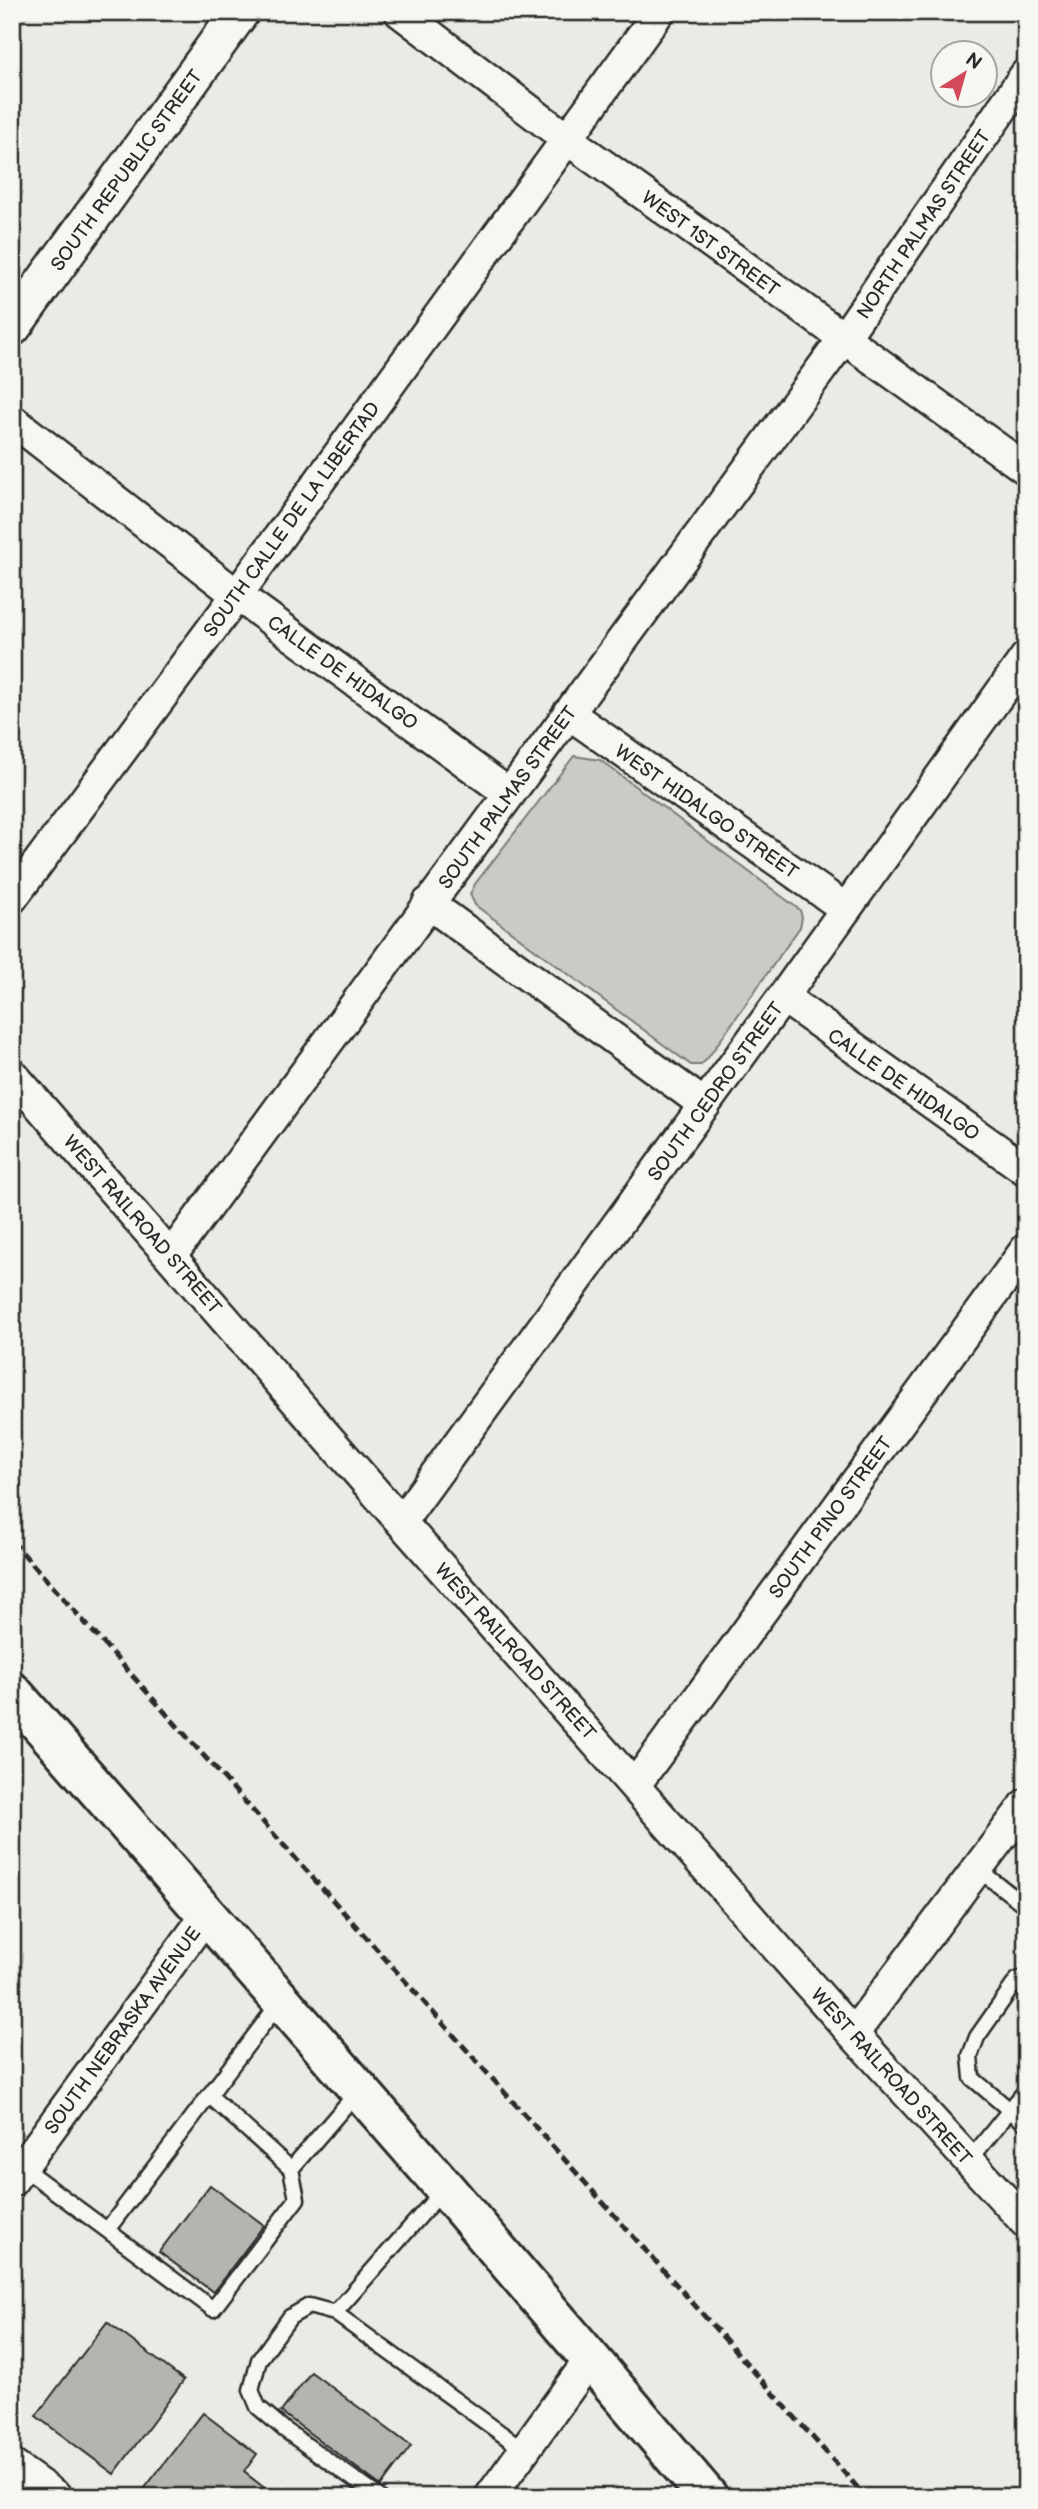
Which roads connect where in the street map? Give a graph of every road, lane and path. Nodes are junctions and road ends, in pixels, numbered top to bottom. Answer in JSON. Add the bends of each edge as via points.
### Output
{"nodes":[{"id":1,"x":240,"y":12,"type":"edge"},
{"id":2,"x":400,"y":12,"type":"edge"},
{"id":3,"x":659,"y":12,"type":"edge"},
{"id":4,"x":1026,"y":74,"type":"edge"},
{"id":5,"x":567,"y":139,"type":"junction"},
{"id":6,"x":12,"y":327,"type":"edge"},
{"id":7,"x":844,"y":338,"type":"junction"},
{"id":8,"x":12,"y":421,"type":"edge"},
{"id":9,"x":1026,"y":469,"type":"edge"},
{"id":10,"x":237,"y":595,"type":"junction"},
{"id":11,"x":1026,"y":657,"type":"edge"},
{"id":12,"x":568,"y":713,"type":"junction"},
{"id":13,"x":508,"y":793,"type":"junction"},
{"id":14,"x":12,"y":898,"type":"edge"},
{"id":15,"x":428,"y":904,"type":"junction"},
{"id":16,"x":846,"y":909,"type":"junction"},
{"id":17,"x":783,"y":997,"type":"junction"},
{"id":18,"x":12,"y":1074,"type":"edge"},
{"id":19,"x":705,"y":1105,"type":"junction"},
{"id":20,"x":1026,"y":1170,"type":"edge"},
{"id":21,"x":1026,"y":1249,"type":"edge"},
{"id":22,"x":171,"y":1256,"type":"junction"},
{"id":23,"x":401,"y":1522,"type":"junction"},
{"id":24,"x":12,"y":1692,"type":"edge"},
{"id":25,"x":635,"y":1785,"type":"junction"},
{"id":26,"x":1026,"y":1804,"type":"edge"},
{"id":27,"x":976,"y":1868,"type":"junction"},
{"id":28,"x":1026,"y":1906,"type":"edge"},
{"id":29,"x":207,"y":1914,"type":"junction"},
{"id":30,"x":1026,"y":1977,"type":"edge"},
{"id":31,"x":281,"y":2001,"type":"junction"},
{"id":32,"x":853,"y":2034,"type":"junction"},
{"id":33,"x":359,"y":2090,"type":"junction"},
{"id":34,"x":1026,"y":2090,"type":"edge"},
{"id":35,"x":210,"y":2096,"type":"junction"},
{"id":36,"x":1009,"y":2111,"type":"junction"},
{"id":37,"x":1026,"y":2124,"type":"edge"},
{"id":38,"x":969,"y":2161,"type":"junction"},
{"id":39,"x":291,"y":2169,"type":"junction"},
{"id":40,"x":17,"y":2174,"type":"edge"},
{"id":41,"x":444,"y":2188,"type":"junction"},
{"id":42,"x":1026,"y":2223,"type":"edge"},
{"id":43,"x":107,"y":2230,"type":"junction"},
{"id":44,"x":335,"y":2313,"type":"junction"},
{"id":45,"x":591,"y":2358,"type":"junction"},
{"id":46,"x":524,"y":2450,"type":"junction"},
{"id":47,"x":12,"y":2465,"type":"edge"},
{"id":48,"x":57,"y":2497,"type":"edge"},
{"id":49,"x":379,"y":2497,"type":"edge"},
{"id":50,"x":490,"y":2497,"type":"edge"},
{"id":51,"x":708,"y":2497,"type":"edge"}],
"edges":[{"from":1,"to":6,"type":"street","name":"SOUTH REPUBLIC STREET"},
{"from":2,"to":5,"type":"street","name":"WEST 1ST STREET"},
{"from":3,"to":5,"type":"street","name":"SOUTH CALLE DE LA LIBERTAD"},
{"from":4,"to":7,"type":"street","name":"NORTH PALMAS STREET"},
{"from":5,"to":7,"type":"street","name":"WEST 1ST STREET"},
{"from":5,"to":10,"type":"street","name":"SOUTH CALLE DE LA LIBERTAD"},
{"from":7,"to":9,"type":"street","name":"WEST 1ST STREET"},
{"from":7,"to":12,"type":"street","name":"SOUTH PALMAS STREET"},
{"from":8,"to":10,"type":"street","name":"CALLE DE HIDALGO"},
{"from":10,"to":13,"type":"street","name":"CALLE DE HIDALGO"},
{"from":10,"to":14,"type":"street","name":"SOUTH CALLE DE LA LIBERTAD"},
{"from":11,"to":16,"type":"street","name":"SOUTH CEDRO STREET"},
{"from":12,"to":13,"type":"street","name":"SOUTH PALMAS STREET"},
{"from":12,"to":16,"type":"street","name":"WEST HIDALGO STREET"},
{"from":13,"to":15,"type":"street","name":"SOUTH PALMAS STREET"},
{"from":15,"to":19,"type":"street"},
{"from":15,"to":22,"type":"street","name":"SOUTH PALMAS STREET"},
{"from":16,"to":17,"type":"street","name":"SOUTH CEDRO STREET"},
{"from":17,"to":19,"type":"street","name":"SOUTH CEDRO STREET"},
{"from":17,"to":20,"type":"street","name":"CALLE DE HIDALGO"},
{"from":18,"to":22,"type":"street","name":"WEST RAILROAD STREET"},
{"from":19,"to":23,"type":"street","name":"SOUTH CEDRO STREET"},
{"from":21,"to":25,"type":"street","name":"SOUTH PINO STREET"},
{"from":22,"to":23,"type":"street","name":"WEST RAILROAD STREET"},
{"from":23,"to":25,"type":"street","name":"WEST RAILROAD STREET"},
{"from":24,"to":29,"type":"main road"},
{"from":25,"to":32,"type":"street","name":"WEST RAILROAD STREET"},
{"from":26,"to":27,"type":"street"},
{"from":27,"to":28,"type":"lane"},
{"from":27,"to":32,"type":"street"},
{"from":29,"to":31,"type":"main road"},
{"from":29,"to":40,"type":"street","name":"SOUTH NEBRASKA AVENUE"},
{"from":30,"to":36,"type":"lane","via":[[1017,1980],[977,2037],[970,2056],[972,2078]]},
{"from":31,"to":33,"type":"main road"},
{"from":31,"to":35,"type":"lane"},
{"from":32,"to":38,"type":"street","name":"WEST RAILROAD STREET"},
{"from":33,"to":39,"type":"lane"},
{"from":33,"to":41,"type":"main road"},
{"from":34,"to":36,"type":"lane"},
{"from":35,"to":39,"type":"lane"},
{"from":35,"to":43,"type":"lane"},
{"from":36,"to":37,"type":"lane"},
{"from":36,"to":38,"type":"lane"},
{"from":38,"to":42,"type":"street","name":"WEST RAILROAD STREET"},
{"from":39,"to":43,"type":"lane","via":[[298,2199],[213,2309]]},
{"from":40,"to":43,"type":"lane"},
{"from":41,"to":44,"type":"lane"},
{"from":41,"to":45,"type":"main road"},
{"from":44,"to":46,"type":"lane"},
{"from":44,"to":49,"type":"lane","via":[[309,2306],[290,2317],[259,2360],[251,2390],[258,2407],[285,2430]]},
{"from":45,"to":46,"type":"street"},
{"from":45,"to":51,"type":"main road"},
{"from":46,"to":50,"type":"street"},
{"from":47,"to":48,"type":"street"}]}
